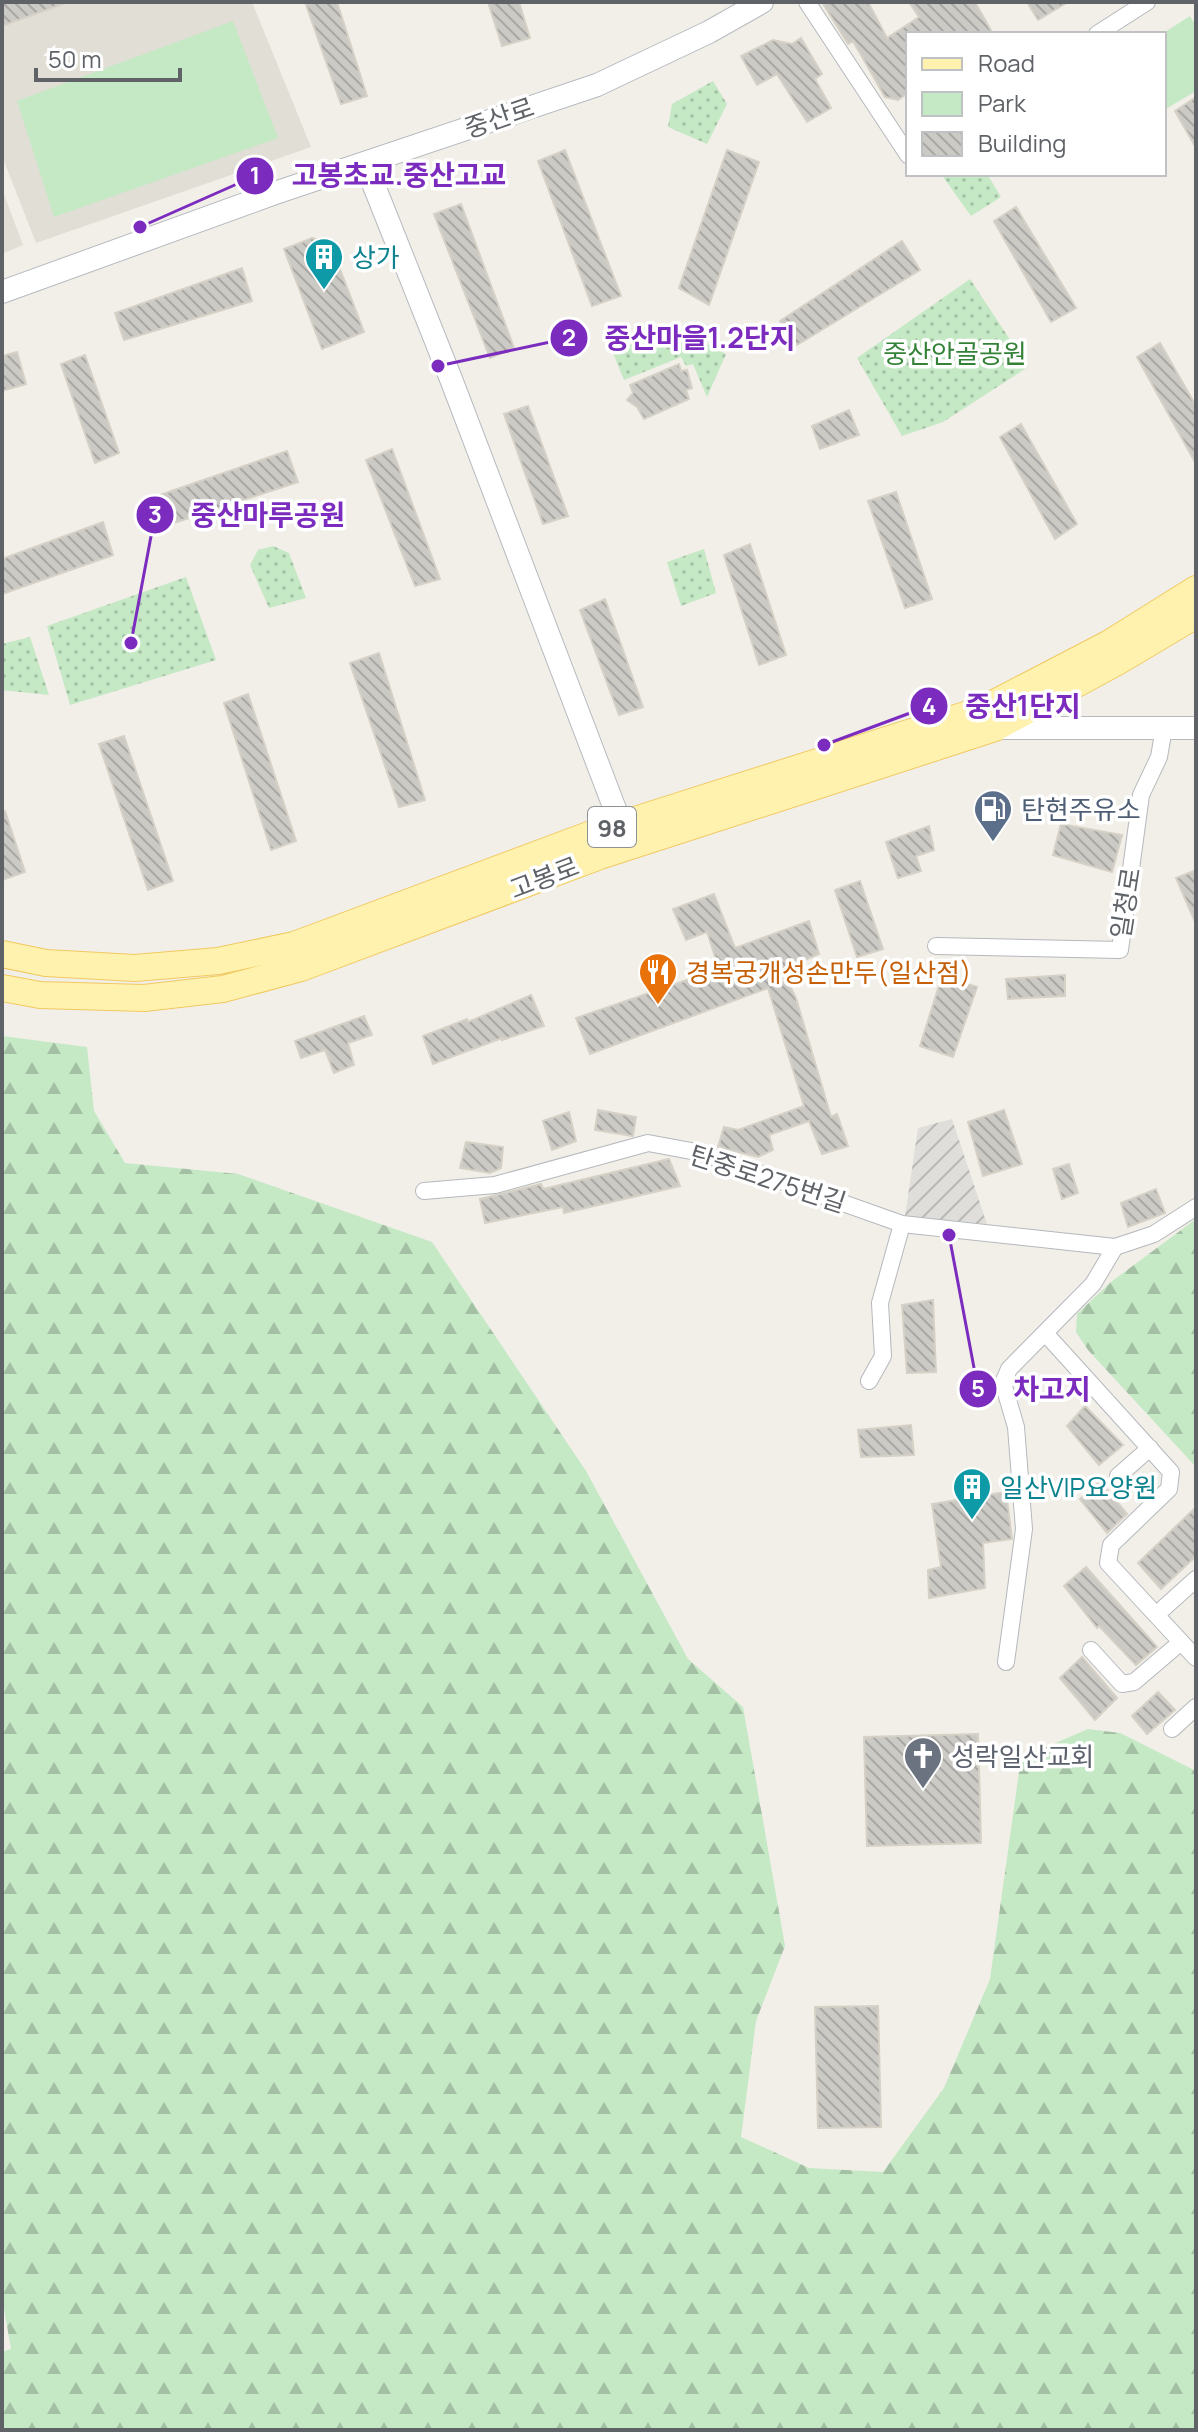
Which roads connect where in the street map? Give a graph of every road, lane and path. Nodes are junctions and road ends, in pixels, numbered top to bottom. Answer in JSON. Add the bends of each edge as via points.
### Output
{"nodes":[{"id":1,"x":762,"y":2,"type":"edge"},
{"id":2,"x":807,"y":2,"type":"edge"},
{"id":3,"x":1147,"y":2,"type":"edge"},
{"id":4,"x":1100,"y":32,"type":"edge"},
{"id":5,"x":906,"y":153,"type":"edge"},
{"id":6,"x":365,"y":163,"type":"junction"},
{"id":7,"x":2,"y":292,"type":"edge"},
{"id":8,"x":1196,"y":589,"type":"edge"},
{"id":9,"x":1196,"y":615,"type":"edge"},
{"id":10,"x":995,"y":728,"type":"junction"},
{"id":11,"x":1164,"y":728,"type":"junction"},
{"id":12,"x":1196,"y":728,"type":"edge"},
{"id":13,"x":625,"y":836,"type":"junction"},
{"id":14,"x":936,"y":946,"type":"dead end"},
{"id":15,"x":2,"y":954,"type":"edge"},
{"id":16,"x":2,"y":988,"type":"edge"},
{"id":17,"x":424,"y":1191,"type":"dead end"},
{"id":18,"x":1196,"y":1207,"type":"edge"},
{"id":19,"x":902,"y":1224,"type":"junction"},
{"id":20,"x":1115,"y":1247,"type":"junction"},
{"id":21,"x":1045,"y":1333,"type":"junction"},
{"id":22,"x":869,"y":1381,"type":"dead end"},
{"id":23,"x":1150,"y":1448,"type":"junction"},
{"id":24,"x":1118,"y":1476,"type":"dead end"},
{"id":25,"x":1196,"y":1579,"type":"edge"},
{"id":26,"x":1156,"y":1615,"type":"junction"},
{"id":27,"x":1181,"y":1642,"type":"junction"},
{"id":28,"x":1091,"y":1650,"type":"dead end"},
{"id":29,"x":1196,"y":1658,"type":"edge"},
{"id":30,"x":1006,"y":1662,"type":"dead end"},
{"id":31,"x":1196,"y":1707,"type":"edge"},
{"id":32,"x":1172,"y":1729,"type":"dead end"}],
"edges":[{"from":1,"to":6,"type":"street","name":"중산로","via":[[597,85]]},
{"from":2,"to":5,"type":"street"},
{"from":3,"to":4,"type":"street"},
{"from":6,"to":7,"type":"street","name":"중산로"},
{"from":6,"to":13,"type":"street"},
{"from":8,"to":13,"type":"main road","name":"고봉로","number":"98","via":[[1108,644],[981,710]]},
{"from":9,"to":10,"type":"main road","name":"고봉로","number":"98"},
{"from":10,"to":11,"type":"street"},
{"from":10,"to":13,"type":"main road","name":"고봉로","number":"98"},
{"from":11,"to":12,"type":"street"},
{"from":11,"to":14,"type":"street","name":"일청로","via":[[1159,757],[1141,795],[1120,950]]},
{"from":13,"to":15,"type":"main road","name":"고봉로","number":"98","via":[[294,945],[218,961],[135,968],[46,963]]},
{"from":13,"to":16,"type":"main road","name":"고봉로","number":"98","via":[[301,968],[223,989],[144,998],[40,995]]},
{"from":17,"to":19,"type":"street","name":"탄중로275번길","via":[[495,1185],[648,1143],[702,1153]]},
{"from":18,"to":20,"type":"street","name":"탄중로275번길","via":[[1154,1234]]},
{"from":19,"to":20,"type":"street","name":"탄중로275번길"},
{"from":19,"to":22,"type":"street","via":[[880,1303],[883,1356]]},
{"from":20,"to":21,"type":"street","via":[[1093,1284]]},
{"from":21,"to":23,"type":"street"},
{"from":21,"to":30,"type":"street","via":[[1009,1369],[1003,1383],[1016,1427],[1024,1529]]},
{"from":23,"to":24,"type":"street"},
{"from":23,"to":26,"type":"street","via":[[1171,1472],[1169,1489],[1111,1545],[1108,1563]]},
{"from":25,"to":26,"type":"street"},
{"from":26,"to":27,"type":"street"},
{"from":27,"to":28,"type":"street","via":[[1134,1682],[1122,1684]]},
{"from":27,"to":29,"type":"street"},
{"from":31,"to":32,"type":"street"}]}
